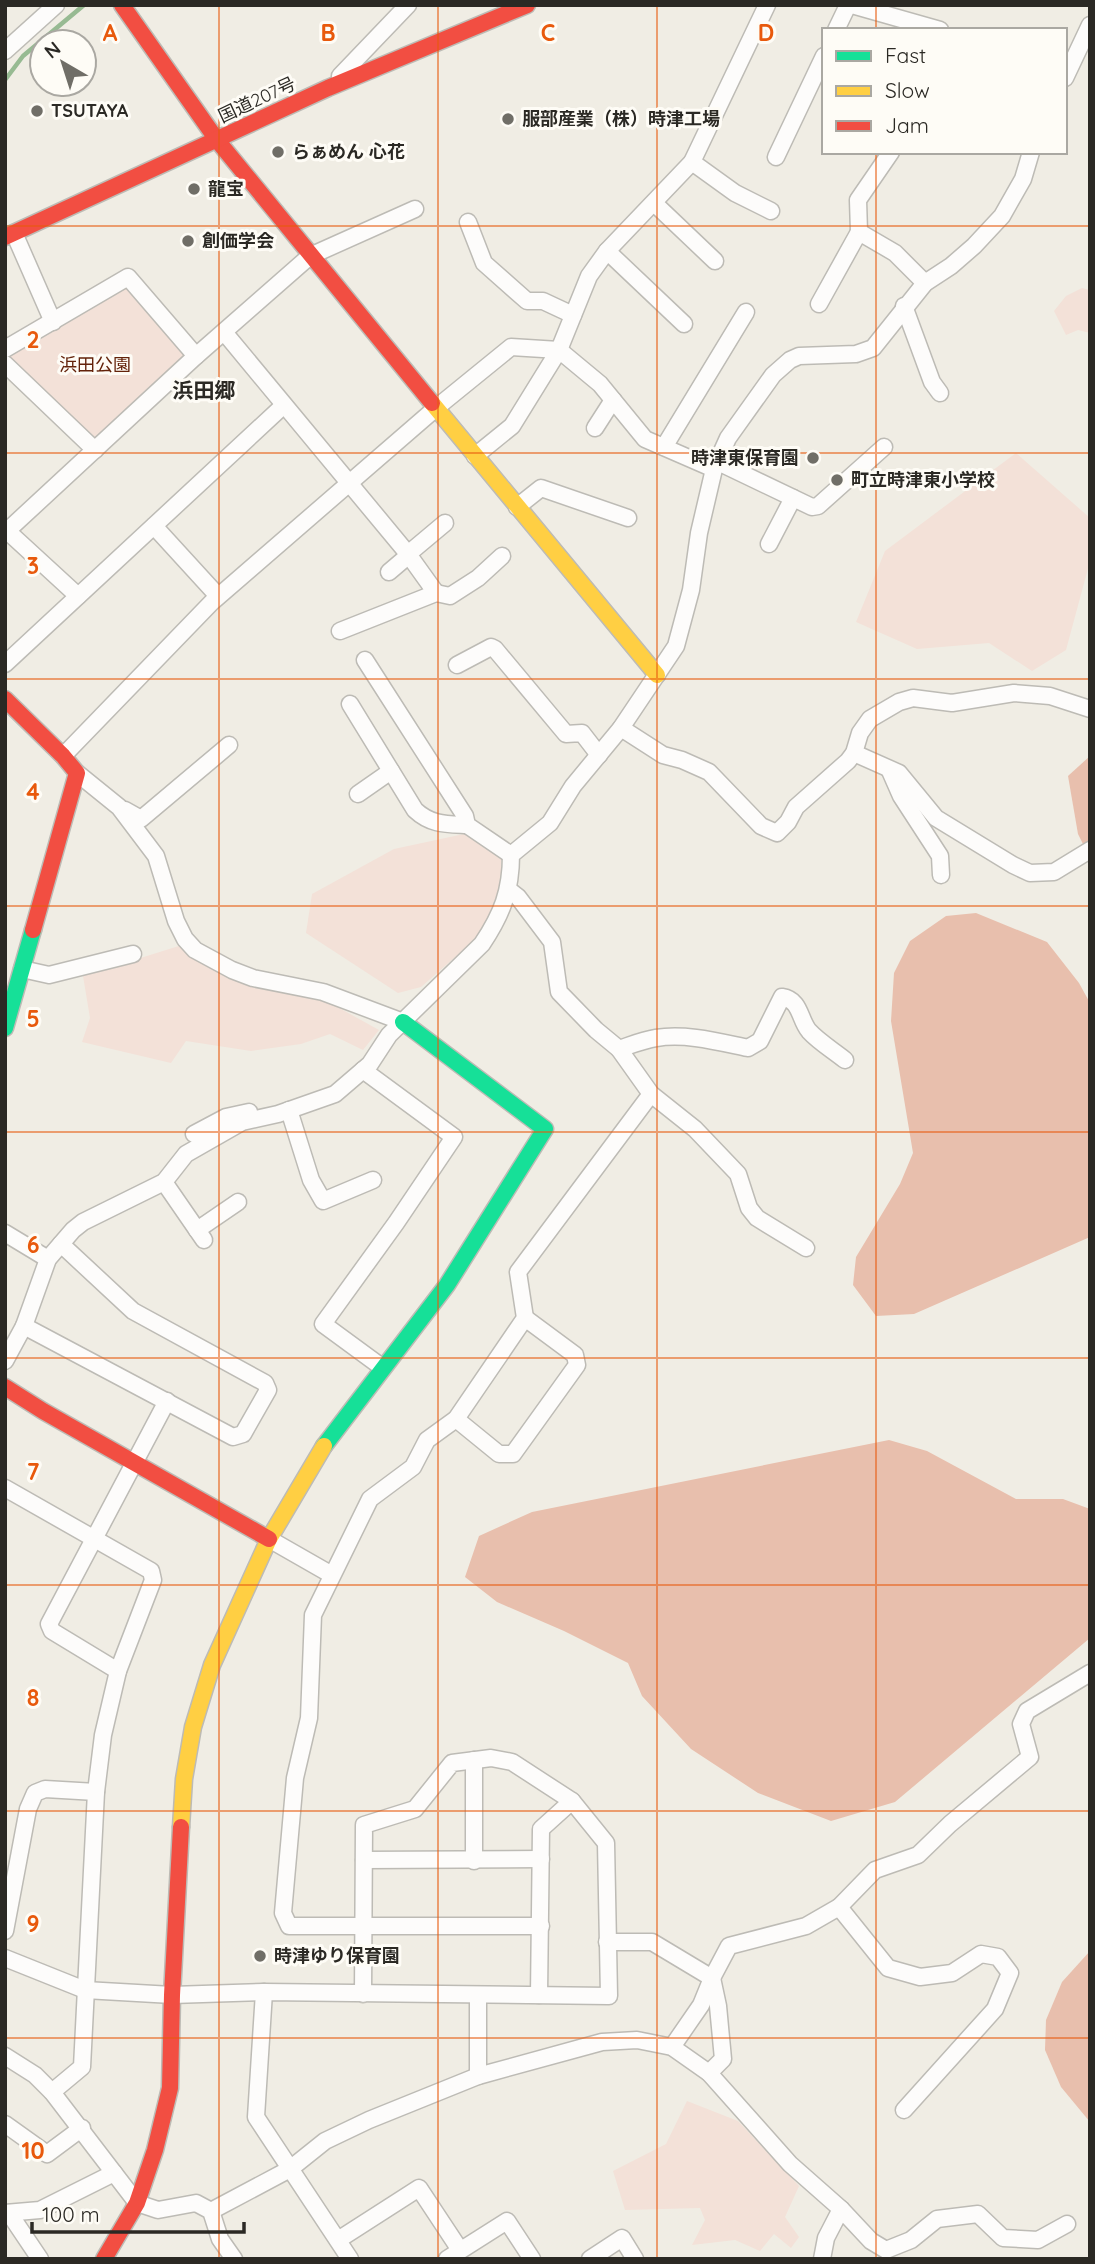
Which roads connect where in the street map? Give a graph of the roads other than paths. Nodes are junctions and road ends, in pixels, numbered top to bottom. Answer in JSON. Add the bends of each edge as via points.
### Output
{"nodes":[{"id":1,"x":56,"y":5,"type":"edge"},
{"id":2,"x":121,"y":5,"type":"edge"},
{"id":3,"x":408,"y":5,"type":"edge"},
{"id":4,"x":527,"y":5,"type":"edge"},
{"id":5,"x":767,"y":5,"type":"edge"},
{"id":6,"x":850,"y":5,"type":"edge"},
{"id":7,"x":1090,"y":25,"type":"edge"},
{"id":8,"x":837,"y":28,"type":"edge"},
{"id":9,"x":933,"y":28,"type":"edge"},
{"id":10,"x":7,"y":46,"type":"edge"},
{"id":11,"x":822,"y":60,"type":"edge"},
{"id":12,"x":1073,"y":65,"type":"edge"},
{"id":13,"x":328,"y":88,"type":"junction"},
{"id":14,"x":217,"y":140,"type":"junction"},
{"id":15,"x":885,"y":154,"type":"edge"},
{"id":16,"x":1030,"y":154,"type":"edge"},
{"id":17,"x":776,"y":157,"type":"dead end"},
{"id":18,"x":692,"y":162,"type":"junction"},
{"id":19,"x":654,"y":203,"type":"junction"},
{"id":20,"x":415,"y":209,"type":"dead end"},
{"id":21,"x":771,"y":211,"type":"dead end"},
{"id":22,"x":468,"y":222,"type":"dead end"},
{"id":23,"x":859,"y":232,"type":"junction"},
{"id":24,"x":10,"y":235,"type":"edge"},
{"id":25,"x":607,"y":251,"type":"junction"},
{"id":26,"x":310,"y":257,"type":"junction"},
{"id":27,"x":715,"y":261,"type":"dead end"},
{"id":28,"x":925,"y":283,"type":"junction"},
{"id":29,"x":819,"y":304,"type":"dead end"},
{"id":30,"x":904,"y":306,"type":"junction"},
{"id":31,"x":746,"y":312,"type":"dead end"},
{"id":32,"x":573,"y":315,"type":"junction"},
{"id":33,"x":53,"y":322,"type":"junction"},
{"id":34,"x":684,"y":324,"type":"dead end"},
{"id":35,"x":224,"y":332,"type":"junction"},
{"id":36,"x":5,"y":349,"type":"edge"},
{"id":37,"x":559,"y":350,"type":"junction"},
{"id":38,"x":196,"y":356,"type":"junction"},
{"id":39,"x":5,"y":364,"type":"edge"},
{"id":40,"x":940,"y":393,"type":"dead end"},
{"id":41,"x":613,"y":400,"type":"junction"},
{"id":42,"x":284,"y":405,"type":"junction"},
{"id":43,"x":436,"y":408,"type":"junction"},
{"id":44,"x":595,"y":428,"type":"dead end"},
{"id":45,"x":664,"y":447,"type":"junction"},
{"id":46,"x":884,"y":447,"type":"dead end"},
{"id":47,"x":95,"y":450,"type":"junction"},
{"id":48,"x":475,"y":456,"type":"junction"},
{"id":49,"x":716,"y":466,"type":"junction"},
{"id":50,"x":350,"y":484,"type":"junction"},
{"id":51,"x":793,"y":498,"type":"junction"},
{"id":52,"x":517,"y":507,"type":"junction"},
{"id":53,"x":628,"y":519,"type":"dead end"},
{"id":54,"x":445,"y":523,"type":"dead end"},
{"id":55,"x":154,"y":526,"type":"junction"},
{"id":56,"x":6,"y":530,"type":"edge"},
{"id":57,"x":769,"y":544,"type":"dead end"},
{"id":58,"x":409,"y":554,"type":"junction"},
{"id":59,"x":502,"y":556,"type":"dead end"},
{"id":60,"x":389,"y":572,"type":"dead end"},
{"id":61,"x":436,"y":593,"type":"junction"},
{"id":62,"x":78,"y":596,"type":"junction"},
{"id":63,"x":218,"y":596,"type":"junction"},
{"id":64,"x":340,"y":631,"type":"dead end"},
{"id":65,"x":365,"y":660,"type":"dead end"},
{"id":66,"x":5,"y":664,"type":"edge"},
{"id":67,"x":457,"y":665,"type":"dead end"},
{"id":68,"x":657,"y":675,"type":"junction"},
{"id":69,"x":7,"y":702,"type":"edge"},
{"id":70,"x":350,"y":704,"type":"dead end"},
{"id":71,"x":1090,"y":709,"type":"edge"},
{"id":72,"x":621,"y":728,"type":"junction"},
{"id":73,"x":229,"y":745,"type":"dead end"},
{"id":74,"x":854,"y":753,"type":"junction"},
{"id":75,"x":63,"y":755,"type":"junction"},
{"id":76,"x":599,"y":755,"type":"junction"},
{"id":77,"x":889,"y":769,"type":"junction"},
{"id":78,"x":391,"y":771,"type":"junction"},
{"id":79,"x":77,"y":774,"type":"junction"},
{"id":80,"x":358,"y":794,"type":"dead end"},
{"id":81,"x":119,"y":807,"type":"junction"},
{"id":82,"x":467,"y":825,"type":"junction"},
{"id":83,"x":1090,"y":850,"type":"edge"},
{"id":84,"x":511,"y":855,"type":"junction"},
{"id":85,"x":941,"y":875,"type":"dead end"},
{"id":86,"x":509,"y":890,"type":"junction"},
{"id":87,"x":134,"y":954,"type":"dead end"},
{"id":88,"x":22,"y":969,"type":"junction"},
{"id":89,"x":9,"y":993,"type":"edge"},
{"id":90,"x":403,"y":1022,"type":"junction"},
{"id":91,"x":5,"y":1028,"type":"edge"},
{"id":92,"x":619,"y":1049,"type":"junction"},
{"id":93,"x":845,"y":1060,"type":"dead end"},
{"id":94,"x":363,"y":1070,"type":"junction"},
{"id":95,"x":651,"y":1094,"type":"junction"},
{"id":96,"x":284,"y":1112,"type":"junction"},
{"id":97,"x":194,"y":1134,"type":"dead end"},
{"id":98,"x":373,"y":1180,"type":"dead end"},
{"id":99,"x":164,"y":1182,"type":"junction"},
{"id":100,"x":238,"y":1202,"type":"dead end"},
{"id":101,"x":5,"y":1233,"type":"edge"},
{"id":102,"x":61,"y":1244,"type":"junction"},
{"id":103,"x":806,"y":1248,"type":"dead end"},
{"id":104,"x":48,"y":1259,"type":"junction"},
{"id":105,"x":525,"y":1318,"type":"junction"},
{"id":106,"x":24,"y":1326,"type":"junction"},
{"id":107,"x":5,"y":1361,"type":"edge"},
{"id":108,"x":383,"y":1368,"type":"junction"},
{"id":109,"x":5,"y":1387,"type":"edge"},
{"id":110,"x":167,"y":1401,"type":"junction"},
{"id":111,"x":456,"y":1419,"type":"junction"},
{"id":112,"x":135,"y":1461,"type":"junction"},
{"id":113,"x":5,"y":1488,"type":"edge"},
{"id":114,"x":95,"y":1539,"type":"junction"},
{"id":115,"x":269,"y":1539,"type":"junction"},
{"id":116,"x":332,"y":1576,"type":"junction"},
{"id":117,"x":118,"y":1671,"type":"junction"},
{"id":118,"x":1090,"y":1673,"type":"edge"},
{"id":119,"x":474,"y":1760,"type":"junction"},
{"id":120,"x":96,"y":1792,"type":"junction"},
{"id":121,"x":572,"y":1801,"type":"junction"},
{"id":122,"x":541,"y":1859,"type":"junction"},
{"id":123,"x":364,"y":1860,"type":"junction"},
{"id":124,"x":474,"y":1861,"type":"junction"},
{"id":125,"x":839,"y":1907,"type":"junction"},
{"id":126,"x":365,"y":1926,"type":"junction"},
{"id":127,"x":541,"y":1926,"type":"junction"},
{"id":128,"x":5,"y":1931,"type":"edge"},
{"id":129,"x":607,"y":1942,"type":"junction"},
{"id":130,"x":5,"y":1958,"type":"edge"},
{"id":131,"x":712,"y":1978,"type":"junction"},
{"id":132,"x":85,"y":1990,"type":"junction"},
{"id":133,"x":264,"y":1992,"type":"junction"},
{"id":134,"x":363,"y":1994,"type":"junction"},
{"id":135,"x":172,"y":1995,"type":"junction"},
{"id":136,"x":478,"y":1995,"type":"junction"},
{"id":137,"x":539,"y":1995,"type":"junction"},
{"id":138,"x":672,"y":2047,"type":"junction"},
{"id":139,"x":5,"y":2056,"type":"edge"},
{"id":140,"x":709,"y":2073,"type":"junction"},
{"id":141,"x":478,"y":2076,"type":"junction"},
{"id":142,"x":52,"y":2092,"type":"junction"},
{"id":143,"x":904,"y":2110,"type":"dead end"},
{"id":144,"x":5,"y":2124,"type":"edge"},
{"id":145,"x":82,"y":2127,"type":"junction"},
{"id":146,"x":290,"y":2169,"type":"junction"},
{"id":147,"x":114,"y":2173,"type":"junction"},
{"id":148,"x":137,"y":2203,"type":"junction"},
{"id":149,"x":841,"y":2209,"type":"junction"},
{"id":150,"x":211,"y":2211,"type":"junction"},
{"id":151,"x":7,"y":2213,"type":"edge"},
{"id":152,"x":1067,"y":2224,"type":"dead end"},
{"id":153,"x":338,"y":2240,"type":"junction"},
{"id":154,"x":453,"y":2254,"type":"edge"},
{"id":155,"x":40,"y":2259,"type":"edge"},
{"id":156,"x":104,"y":2259,"type":"edge"},
{"id":157,"x":234,"y":2259,"type":"edge"},
{"id":158,"x":350,"y":2259,"type":"edge"},
{"id":159,"x":532,"y":2259,"type":"edge"},
{"id":160,"x":590,"y":2259,"type":"edge"},
{"id":161,"x":635,"y":2259,"type":"edge"},
{"id":162,"x":822,"y":2259,"type":"edge"}],
"edges":[{"from":1,"to":10,"type":"street"},
{"from":2,"to":14,"type":"main road"},
{"from":3,"to":13,"type":"street"},
{"from":4,"to":13,"type":"main road","name":"国道207号"},
{"from":5,"to":18,"type":"street"},
{"from":6,"to":8,"type":"street"},
{"from":6,"to":9,"type":"street"},
{"from":7,"to":12,"type":"street"},
{"from":11,"to":17,"type":"street"},
{"from":13,"to":14,"type":"main road","name":"国道207号"},
{"from":14,"to":24,"type":"main road","name":"国道207号"},
{"from":14,"to":26,"type":"main road"},
{"from":15,"to":23,"type":"street","via":[[858,200]]},
{"from":16,"to":28,"type":"street","via":[[1023,179],[1002,216],[974,246]]},
{"from":18,"to":19,"type":"street"},
{"from":18,"to":21,"type":"street","via":[[735,193]]},
{"from":19,"to":25,"type":"street"},
{"from":19,"to":27,"type":"street"},
{"from":20,"to":26,"type":"street"},
{"from":22,"to":32,"type":"street","via":[[484,263],[527,301],[543,301]]},
{"from":23,"to":28,"type":"street","via":[[895,253]]},
{"from":23,"to":29,"type":"street"},
{"from":24,"to":33,"type":"street"},
{"from":25,"to":32,"type":"street","via":[[589,276]]},
{"from":25,"to":34,"type":"street"},
{"from":26,"to":35,"type":"street"},
{"from":26,"to":43,"type":"main road"},
{"from":28,"to":30,"type":"street"},
{"from":30,"to":40,"type":"street"},
{"from":30,"to":49,"type":"street","via":[[873,348],[790,360],[773,375],[728,438]]},
{"from":31,"to":45,"type":"street"},
{"from":32,"to":37,"type":"street"},
{"from":33,"to":36,"type":"street"},
{"from":33,"to":38,"type":"street","via":[[128,277]]},
{"from":35,"to":38,"type":"street"},
{"from":35,"to":42,"type":"street"},
{"from":37,"to":41,"type":"street"},
{"from":37,"to":43,"type":"street","via":[[511,347]]},
{"from":37,"to":48,"type":"street","via":[[512,426]]},
{"from":38,"to":47,"type":"street"},
{"from":39,"to":47,"type":"street"},
{"from":41,"to":44,"type":"street"},
{"from":41,"to":45,"type":"street","via":[[645,439]]},
{"from":42,"to":50,"type":"street"},
{"from":42,"to":55,"type":"street"},
{"from":43,"to":48,"type":"main road"},
{"from":43,"to":50,"type":"street"},
{"from":45,"to":49,"type":"street"},
{"from":46,"to":51,"type":"street","via":[[818,506]]},
{"from":47,"to":56,"type":"street"},
{"from":48,"to":52,"type":"main road"},
{"from":49,"to":51,"type":"street"},
{"from":49,"to":68,"type":"street","via":[[676,646]]},
{"from":50,"to":58,"type":"street"},
{"from":50,"to":63,"type":"street"},
{"from":51,"to":57,"type":"street"},
{"from":52,"to":53,"type":"street","via":[[541,488]]},
{"from":52,"to":68,"type":"main road"},
{"from":54,"to":58,"type":"street"},
{"from":55,"to":62,"type":"street"},
{"from":55,"to":63,"type":"street"},
{"from":56,"to":62,"type":"street"},
{"from":58,"to":60,"type":"street"},
{"from":58,"to":61,"type":"street"},
{"from":59,"to":61,"type":"street","via":[[450,597]]},
{"from":61,"to":64,"type":"street"},
{"from":62,"to":66,"type":"street"},
{"from":63,"to":75,"type":"street"},
{"from":65,"to":82,"type":"street"},
{"from":67,"to":76,"type":"street","via":[[495,649],[565,734],[582,733]]},
{"from":68,"to":72,"type":"street"},
{"from":69,"to":75,"type":"main road"},
{"from":70,"to":78,"type":"street"},
{"from":71,"to":74,"type":"street","via":[[1050,696],[1014,693],[952,703],[913,698],[870,719]]},
{"from":72,"to":74,"type":"street","via":[[663,755],[709,772],[761,826],[777,833],[796,807]]},
{"from":72,"to":76,"type":"street"},
{"from":73,"to":81,"type":"street","via":[[141,818]]},
{"from":74,"to":77,"type":"street"},
{"from":75,"to":79,"type":"main road"},
{"from":76,"to":84,"type":"street","via":[[550,823]]},
{"from":77,"to":83,"type":"street","via":[[899,773],[936,818],[1030,873],[1054,872]]},
{"from":77,"to":85,"type":"street","via":[[940,856]]},
{"from":78,"to":80,"type":"street"},
{"from":78,"to":82,"type":"street","via":[[426,821]]},
{"from":79,"to":81,"type":"street"},
{"from":79,"to":88,"type":"main road"},
{"from":81,"to":90,"type":"street","via":[[156,856],[176,920],[195,950],[253,978],[323,992]]},
{"from":82,"to":84,"type":"street"},
{"from":84,"to":86,"type":"street"},
{"from":86,"to":90,"type":"street","via":[[482,944]]},
{"from":86,"to":92,"type":"street","via":[[552,942],[559,992]]},
{"from":87,"to":88,"type":"street","via":[[49,975]]},
{"from":88,"to":89,"type":"main road"},
{"from":89,"to":91,"type":"main road"},
{"from":90,"to":94,"type":"street"},
{"from":90,"to":108,"type":"main road","via":[[545,1129],[447,1286]]},
{"from":92,"to":93,"type":"street","via":[[668,1037],[748,1048],[760,1041],[786,997],[792,999],[807,1030]]},
{"from":92,"to":95,"type":"street"},
{"from":94,"to":96,"type":"street","via":[[335,1094]]},
{"from":94,"to":108,"type":"street","via":[[454,1137],[323,1324]]},
{"from":95,"to":103,"type":"street","via":[[695,1129],[738,1174],[757,1218]]},
{"from":95,"to":105,"type":"street","via":[[518,1272]]},
{"from":96,"to":97,"type":"street","via":[[257,1110],[226,1117]]},
{"from":96,"to":98,"type":"street","via":[[323,1201]]},
{"from":96,"to":99,"type":"street","via":[[242,1122],[216,1136],[186,1154]]},
{"from":99,"to":100,"type":"street","via":[[200,1235]]},
{"from":99,"to":102,"type":"street","via":[[83,1222]]},
{"from":101,"to":104,"type":"street"},
{"from":102,"to":104,"type":"street"},
{"from":102,"to":110,"type":"street","via":[[133,1311],[265,1383],[268,1390],[243,1434],[233,1437]]},
{"from":104,"to":106,"type":"street"},
{"from":105,"to":111,"type":"street"},
{"from":105,"to":111,"type":"street","via":[[575,1355],[577,1365],[513,1454],[499,1454]]},
{"from":106,"to":107,"type":"street"},
{"from":106,"to":110,"type":"street"},
{"from":108,"to":115,"type":"main road","via":[[316,1458]]},
{"from":109,"to":112,"type":"main road"},
{"from":110,"to":112,"type":"street"},
{"from":111,"to":116,"type":"street","via":[[427,1440],[413,1466],[370,1499]]},
{"from":112,"to":114,"type":"street"},
{"from":112,"to":115,"type":"main road"},
{"from":113,"to":114,"type":"street"},
{"from":114,"to":117,"type":"street","via":[[151,1571],[153,1580]]},
{"from":114,"to":117,"type":"street","via":[[49,1624],[52,1631]]},
{"from":115,"to":116,"type":"street"},
{"from":115,"to":135,"type":"main road","via":[[212,1665],[193,1727],[184,1779]]},
{"from":116,"to":126,"type":"street","via":[[313,1615],[309,1718],[295,1778],[283,1913],[289,1926]]},
{"from":117,"to":120,"type":"street"},
{"from":118,"to":125,"type":"street","via":[[1027,1711],[1021,1724],[1030,1757],[918,1855],[875,1870]]},
{"from":119,"to":121,"type":"street","via":[[512,1762]]},
{"from":119,"to":123,"type":"street","via":[[452,1763],[415,1809],[364,1825]]},
{"from":119,"to":124,"type":"street"},
{"from":120,"to":128,"type":"street","via":[[45,1789],[35,1793]]},
{"from":120,"to":132,"type":"street"},
{"from":121,"to":122,"type":"street","via":[[541,1829]]},
{"from":121,"to":129,"type":"street","via":[[606,1843]]},
{"from":122,"to":124,"type":"street"},
{"from":122,"to":127,"type":"street"},
{"from":123,"to":124,"type":"street"},
{"from":123,"to":126,"type":"street"},
{"from":125,"to":131,"type":"street","via":[[806,1926],[730,1946]]},
{"from":125,"to":143,"type":"street","via":[[888,1968],[920,1977],[952,1973],[981,1954],[998,1957],[1010,1973],[995,2009]]},
{"from":126,"to":127,"type":"street"},
{"from":126,"to":134,"type":"street"},
{"from":127,"to":137,"type":"street"},
{"from":129,"to":131,"type":"street","via":[[652,1941]]},
{"from":129,"to":137,"type":"street","via":[[609,1996]]},
{"from":130,"to":132,"type":"street"},
{"from":131,"to":138,"type":"street","via":[[701,2005]]},
{"from":131,"to":140,"type":"street","via":[[723,2059]]},
{"from":132,"to":135,"type":"street"},
{"from":132,"to":142,"type":"street","via":[[82,2067]]},
{"from":133,"to":134,"type":"street"},
{"from":133,"to":135,"type":"street"},
{"from":133,"to":146,"type":"street","via":[[256,2117]]},
{"from":134,"to":136,"type":"street"},
{"from":135,"to":148,"type":"main road","via":[[170,2088],[156,2150]]},
{"from":136,"to":137,"type":"street"},
{"from":136,"to":141,"type":"street"},
{"from":138,"to":140,"type":"street"},
{"from":138,"to":141,"type":"street","via":[[636,2040],[602,2042]]},
{"from":139,"to":142,"type":"street"},
{"from":140,"to":149,"type":"street","via":[[790,2164]]},
{"from":141,"to":146,"type":"street","via":[[347,2130]]},
{"from":142,"to":145,"type":"street"},
{"from":144,"to":145,"type":"street","via":[[47,2154]]},
{"from":145,"to":147,"type":"street"},
{"from":146,"to":150,"type":"street"},
{"from":146,"to":153,"type":"street"},
{"from":147,"to":148,"type":"street"},
{"from":147,"to":151,"type":"street","via":[[40,2210]]},
{"from":148,"to":150,"type":"street","via":[[158,2210],[196,2203]]},
{"from":148,"to":156,"type":"main road"},
{"from":149,"to":152,"type":"street","via":[[886,2250],[911,2240],[937,2219],[978,2214],[1003,2238],[1038,2240]]},
{"from":149,"to":162,"type":"street","via":[[826,2238]]},
{"from":150,"to":157,"type":"street","via":[[220,2239]]},
{"from":151,"to":155,"type":"street"},
{"from":153,"to":154,"type":"street","via":[[419,2188]]},
{"from":153,"to":158,"type":"street"},
{"from":154,"to":159,"type":"street","via":[[507,2221]]},
{"from":160,"to":161,"type":"street","via":[[622,2238]]}]}
